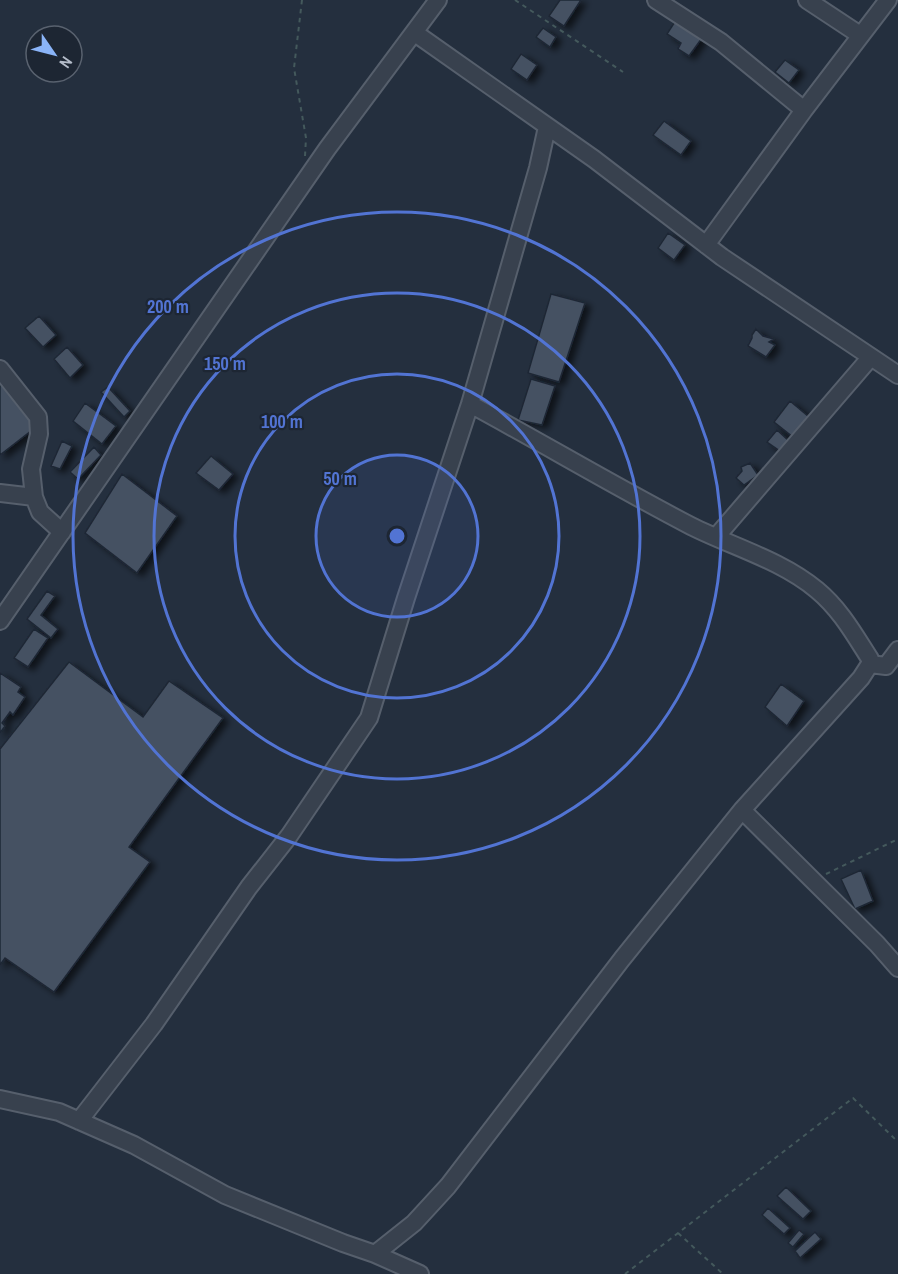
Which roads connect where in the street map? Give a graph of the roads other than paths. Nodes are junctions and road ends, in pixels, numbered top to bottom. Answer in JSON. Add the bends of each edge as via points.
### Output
{"nodes":[{"id":1,"x":438,"y":0,"type":"edge"},
{"id":2,"x":657,"y":0,"type":"edge"},
{"id":3,"x":807,"y":0,"type":"edge"},
{"id":4,"x":888,"y":0,"type":"edge"},
{"id":5,"x":415,"y":33,"type":"junction"},
{"id":6,"x":860,"y":35,"type":"junction"},
{"id":7,"x":804,"y":110,"type":"junction"},
{"id":8,"x":547,"y":127,"type":"junction"},
{"id":9,"x":706,"y":246,"type":"junction"},
{"id":10,"x":870,"y":358,"type":"junction"},
{"id":11,"x":0,"y":369,"type":"edge"},
{"id":12,"x":898,"y":375,"type":"edge"},
{"id":13,"x":470,"y":404,"type":"junction"},
{"id":14,"x":0,"y":493,"type":"edge"},
{"id":15,"x":34,"y":497,"type":"junction"},
{"id":16,"x":62,"y":532,"type":"junction"},
{"id":17,"x":716,"y":537,"type":"junction"},
{"id":18,"x":0,"y":621,"type":"edge"},
{"id":19,"x":898,"y":650,"type":"edge"},
{"id":20,"x":870,"y":664,"type":"junction"},
{"id":21,"x":742,"y":810,"type":"junction"},
{"id":22,"x":898,"y":968,"type":"edge"},
{"id":23,"x":0,"y":1099,"type":"edge"},
{"id":24,"x":79,"y":1121,"type":"junction"},
{"id":25,"x":375,"y":1254,"type":"junction"},
{"id":26,"x":420,"y":1274,"type":"edge"}],
"edges":[{"from":1,"to":5,"type":"street"},
{"from":2,"to":7,"type":"street","via":[[721,42]]},
{"from":3,"to":6,"type":"street"},
{"from":4,"to":6,"type":"street"},
{"from":5,"to":8,"type":"street"},
{"from":5,"to":16,"type":"street","via":[[327,149]]},
{"from":6,"to":7,"type":"street"},
{"from":7,"to":9,"type":"street"},
{"from":8,"to":9,"type":"street"},
{"from":8,"to":13,"type":"street"},
{"from":9,"to":10,"type":"street"},
{"from":10,"to":12,"type":"street"},
{"from":10,"to":17,"type":"street"},
{"from":11,"to":15,"type":"street","via":[[38,417],[39,434],[31,470]]},
{"from":13,"to":17,"type":"street"},
{"from":13,"to":24,"type":"street","via":[[369,718],[154,1024]]},
{"from":14,"to":15,"type":"street"},
{"from":15,"to":16,"type":"street","via":[[40,512]]},
{"from":16,"to":18,"type":"street"},
{"from":17,"to":20,"type":"street","via":[[798,576],[817,590],[836,608]]},
{"from":19,"to":20,"type":"street","via":[[886,666]]},
{"from":20,"to":21,"type":"street"},
{"from":21,"to":22,"type":"street"},
{"from":21,"to":25,"type":"street","via":[[448,1186],[414,1223]]},
{"from":23,"to":24,"type":"street","via":[[59,1112]]},
{"from":24,"to":25,"type":"street","via":[[134,1145],[225,1195]]},
{"from":25,"to":26,"type":"street"}]}
